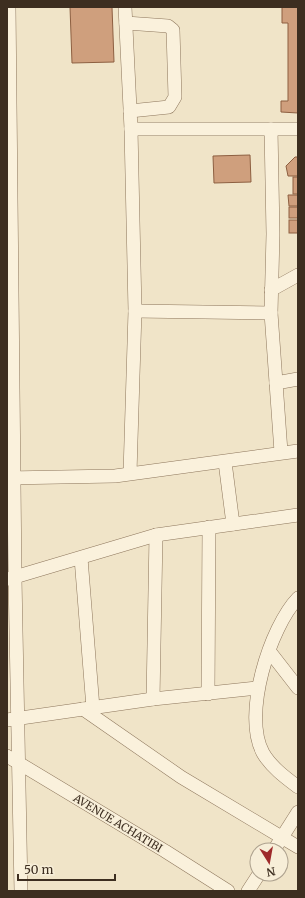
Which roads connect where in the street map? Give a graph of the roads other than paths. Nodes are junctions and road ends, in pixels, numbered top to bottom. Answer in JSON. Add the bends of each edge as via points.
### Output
{"nodes":[{"id":1,"x":9,"y":7,"type":"edge"},
{"id":2,"x":125,"y":7,"type":"edge"},
{"id":3,"x":126,"y":23,"type":"junction"},
{"id":4,"x":130,"y":111,"type":"junction"},
{"id":5,"x":131,"y":129,"type":"junction"},
{"id":6,"x":271,"y":129,"type":"junction"},
{"id":7,"x":298,"y":129,"type":"edge"},
{"id":8,"x":298,"y":275,"type":"edge"},
{"id":9,"x":271,"y":290,"type":"junction"},
{"id":10,"x":135,"y":310,"type":"junction"},
{"id":11,"x":271,"y":313,"type":"junction"},
{"id":12,"x":298,"y":379,"type":"edge"},
{"id":13,"x":276,"y":383,"type":"junction"},
{"id":14,"x":298,"y":451,"type":"edge"},
{"id":15,"x":281,"y":452,"type":"junction"},
{"id":16,"x":226,"y":462,"type":"junction"},
{"id":17,"x":130,"y":473,"type":"junction"},
{"id":18,"x":10,"y":478,"type":"edge"},
{"id":19,"x":298,"y":515,"type":"edge"},
{"id":20,"x":233,"y":524,"type":"junction"},
{"id":21,"x":209,"y":527,"type":"junction"},
{"id":22,"x":156,"y":535,"type":"junction"},
{"id":23,"x":81,"y":558,"type":"junction"},
{"id":24,"x":11,"y":578,"type":"edge"},
{"id":25,"x":298,"y":598,"type":"edge"},
{"id":26,"x":270,"y":652,"type":"junction"},
{"id":27,"x":257,"y":688,"type":"junction"},
{"id":28,"x":298,"y":688,"type":"edge"},
{"id":29,"x":208,"y":694,"type":"junction"},
{"id":30,"x":153,"y":699,"type":"junction"},
{"id":31,"x":88,"y":709,"type":"junction"},
{"id":32,"x":12,"y":719,"type":"edge"},
{"id":33,"x":13,"y":760,"type":"edge"},
{"id":34,"x":298,"y":787,"type":"edge"},
{"id":35,"x":298,"y":812,"type":"edge"},
{"id":36,"x":282,"y":837,"type":"junction"},
{"id":37,"x":279,"y":842,"type":"edge"},
{"id":38,"x":298,"y":847,"type":"edge"},
{"id":39,"x":254,"y":882,"type":"edge"},
{"id":40,"x":22,"y":891,"type":"edge"},
{"id":41,"x":228,"y":891,"type":"edge"},
{"id":42,"x":248,"y":891,"type":"edge"}],
"edges":[{"from":1,"to":18,"type":"street"},
{"from":2,"to":3,"type":"street"},
{"from":3,"to":4,"type":"street"},
{"from":3,"to":4,"type":"street","via":[[168,26],[173,30],[175,97],[169,107]]},
{"from":4,"to":5,"type":"street"},
{"from":5,"to":6,"type":"street"},
{"from":5,"to":10,"type":"street"},
{"from":6,"to":7,"type":"street"},
{"from":6,"to":9,"type":"street"},
{"from":8,"to":9,"type":"street"},
{"from":9,"to":11,"type":"street"},
{"from":10,"to":11,"type":"street"},
{"from":10,"to":17,"type":"street"},
{"from":11,"to":13,"type":"street"},
{"from":12,"to":13,"type":"street"},
{"from":13,"to":15,"type":"street"},
{"from":14,"to":15,"type":"street"},
{"from":15,"to":16,"type":"street"},
{"from":16,"to":17,"type":"street"},
{"from":16,"to":20,"type":"street"},
{"from":17,"to":18,"type":"street","via":[[115,476]]},
{"from":18,"to":24,"type":"street"},
{"from":19,"to":20,"type":"street"},
{"from":20,"to":21,"type":"street"},
{"from":21,"to":22,"type":"street"},
{"from":21,"to":29,"type":"street"},
{"from":22,"to":23,"type":"street"},
{"from":22,"to":30,"type":"street"},
{"from":23,"to":24,"type":"street"},
{"from":23,"to":31,"type":"street"},
{"from":24,"to":32,"type":"street"},
{"from":25,"to":26,"type":"street","via":[[288,608],[279,624]]},
{"from":26,"to":27,"type":"street"},
{"from":26,"to":28,"type":"street"},
{"from":27,"to":29,"type":"street"},
{"from":27,"to":34,"type":"street","via":[[258,734],[263,753],[282,775]]},
{"from":29,"to":30,"type":"street"},
{"from":30,"to":31,"type":"street"},
{"from":31,"to":32,"type":"street"},
{"from":31,"to":36,"type":"street","via":[[181,777]]},
{"from":32,"to":33,"type":"street"},
{"from":33,"to":40,"type":"street"},
{"from":33,"to":41,"type":"street","name":"AVENUE ACHATIBI"},
{"from":35,"to":36,"type":"street"},
{"from":36,"to":37,"type":"street"},
{"from":36,"to":38,"type":"street"},
{"from":39,"to":42,"type":"street"}]}
